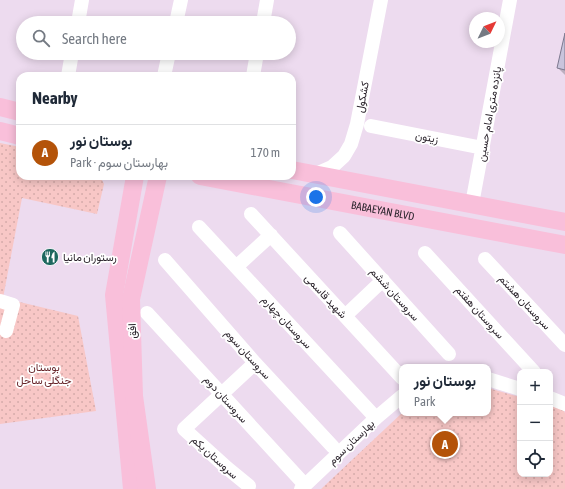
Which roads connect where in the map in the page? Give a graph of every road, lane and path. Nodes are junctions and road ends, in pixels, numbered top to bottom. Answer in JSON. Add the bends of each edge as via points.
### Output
{"nodes":[{"id":1,"x":82,"y":0,"type":"edge"},
{"id":2,"x":181,"y":0,"type":"edge"},
{"id":3,"x":267,"y":0,"type":"edge"},
{"id":4,"x":381,"y":0,"type":"edge"},
{"id":5,"x":510,"y":0,"type":"edge"},
{"id":6,"x":79,"y":16,"type":"edge"},
{"id":7,"x":178,"y":16,"type":"edge"},
{"id":8,"x":264,"y":16,"type":"edge"},
{"id":9,"x":71,"y":60,"type":"edge"},
{"id":10,"x":167,"y":60,"type":"edge"},
{"id":11,"x":256,"y":60,"type":"edge"},
{"id":12,"x":69,"y":72,"type":"edge"},
{"id":13,"x":165,"y":72,"type":"edge"},
{"id":14,"x":254,"y":72,"type":"edge"},
{"id":15,"x":0,"y":107,"type":"edge"},
{"id":16,"x":16,"y":111,"type":"edge"},
{"id":17,"x":370,"y":126,"type":"dead end"},
{"id":18,"x":0,"y":131,"type":"edge"},
{"id":19,"x":16,"y":135,"type":"edge"},
{"id":20,"x":482,"y":148,"type":"junction"},
{"id":21,"x":296,"y":171,"type":"edge"},
{"id":22,"x":314,"y":175,"type":"junction"},
{"id":23,"x":134,"y":180,"type":"edge"},
{"id":24,"x":157,"y":180,"type":"edge"},
{"id":25,"x":221,"y":180,"type":"edge"},
{"id":26,"x":472,"y":204,"type":"junction"},
{"id":27,"x":251,"y":214,"type":"dead end"},
{"id":28,"x":565,"y":222,"type":"edge"},
{"id":29,"x":468,"y":226,"type":"junction"},
{"id":30,"x":199,"y":227,"type":"dead end"},
{"id":31,"x":340,"y":233,"type":"dead end"},
{"id":32,"x":271,"y":235,"type":"junction"},
{"id":33,"x":565,"y":246,"type":"edge"},
{"id":34,"x":425,"y":253,"type":"dead end"},
{"id":35,"x":485,"y":259,"type":"dead end"},
{"id":36,"x":165,"y":260,"type":"dead end"},
{"id":37,"x":236,"y":268,"type":"junction"},
{"id":38,"x":383,"y":280,"type":"junction"},
{"id":39,"x":0,"y":301,"type":"edge"},
{"id":40,"x":147,"y":313,"type":"dead end"},
{"id":41,"x":345,"y":316,"type":"junction"},
{"id":42,"x":6,"y":331,"type":"dead end"},
{"id":43,"x":565,"y":345,"type":"edge"},
{"id":44,"x":449,"y":354,"type":"dead end"},
{"id":45,"x":255,"y":364,"type":"junction"},
{"id":46,"x":531,"y":369,"type":"edge"},
{"id":47,"x":399,"y":375,"type":"edge"},
{"id":48,"x":491,"y":380,"type":"edge"},
{"id":49,"x":517,"y":388,"type":"edge"},
{"id":50,"x":222,"y":393,"type":"junction"},
{"id":51,"x":399,"y":399,"type":"edge"},
{"id":52,"x":376,"y":418,"type":"junction"},
{"id":53,"x":333,"y":447,"type":"dead end"},
{"id":54,"x":249,"y":486,"type":"dead end"},
{"id":55,"x":303,"y":487,"type":"edge"},
{"id":56,"x":132,"y":489,"type":"edge"},
{"id":57,"x":147,"y":489,"type":"edge"}],
"edges":[{"from":1,"to":6,"type":"street"},
{"from":2,"to":7,"type":"street"},
{"from":3,"to":8,"type":"street"},
{"from":4,"to":22,"type":"street","name":"کشکول","via":[[351,144],[344,156],[332,167]]},
{"from":5,"to":20,"type":"street","name":"پانزده متری امام حسین"},
{"from":9,"to":12,"type":"street"},
{"from":10,"to":13,"type":"street"},
{"from":11,"to":14,"type":"street"},
{"from":15,"to":16,"type":"main road"},
{"from":17,"to":20,"type":"street","name":"زیتون"},
{"from":18,"to":19,"type":"main road"},
{"from":20,"to":26,"type":"street","name":"پانزده متری امام حسین"},
{"from":21,"to":22,"type":"main road","name":"BABAEYAN BLVD"},
{"from":22,"to":26,"type":"main road","name":"BABAEYAN BLVD"},
{"from":23,"to":56,"type":"main road","name":"افق","via":[[114,295]]},
{"from":24,"to":57,"type":"main road","name":"افق","via":[[131,299],[134,396]]},
{"from":25,"to":29,"type":"main road","name":"BABAEYAN BLVD"},
{"from":26,"to":28,"type":"main road","name":"BABAEYAN BLVD"},
{"from":26,"to":29,"type":"main road"},
{"from":27,"to":32,"type":"street","name":"شهید قاسمی"},
{"from":29,"to":33,"type":"main road","name":"BABAEYAN BLVD"},
{"from":30,"to":37,"type":"street","name":"سروستان چهارم"},
{"from":31,"to":38,"type":"street","name":"سروستان ششم"},
{"from":32,"to":37,"type":"street"},
{"from":32,"to":41,"type":"street","name":"شهید قاسمی"},
{"from":34,"to":46,"type":"street","name":"سروستان هفتم"},
{"from":35,"to":43,"type":"street","name":"سروستان هشتم"},
{"from":36,"to":45,"type":"street","name":"سروستان سوم"},
{"from":37,"to":52,"type":"street","name":"سروستان چهارم"},
{"from":38,"to":41,"type":"street"},
{"from":38,"to":44,"type":"street","name":"سروستان ششم"},
{"from":39,"to":42,"type":"street","via":[[13,305]]},
{"from":40,"to":50,"type":"street","name":"سروستان دوم"},
{"from":41,"to":47,"type":"street","name":"شهید قاسمی"},
{"from":45,"to":50,"type":"street"},
{"from":45,"to":53,"type":"street","name":"سروستان سوم"},
{"from":48,"to":49,"type":"street"},
{"from":50,"to":54,"type":"street","name":"سروستان یکم","via":[[184,429]]},
{"from":50,"to":55,"type":"street","name":"سروستان دوم"},
{"from":51,"to":52,"type":"street","name":"بهارستان سوم"},
{"from":52,"to":55,"type":"street","name":"بهارستان سوم"}]}
